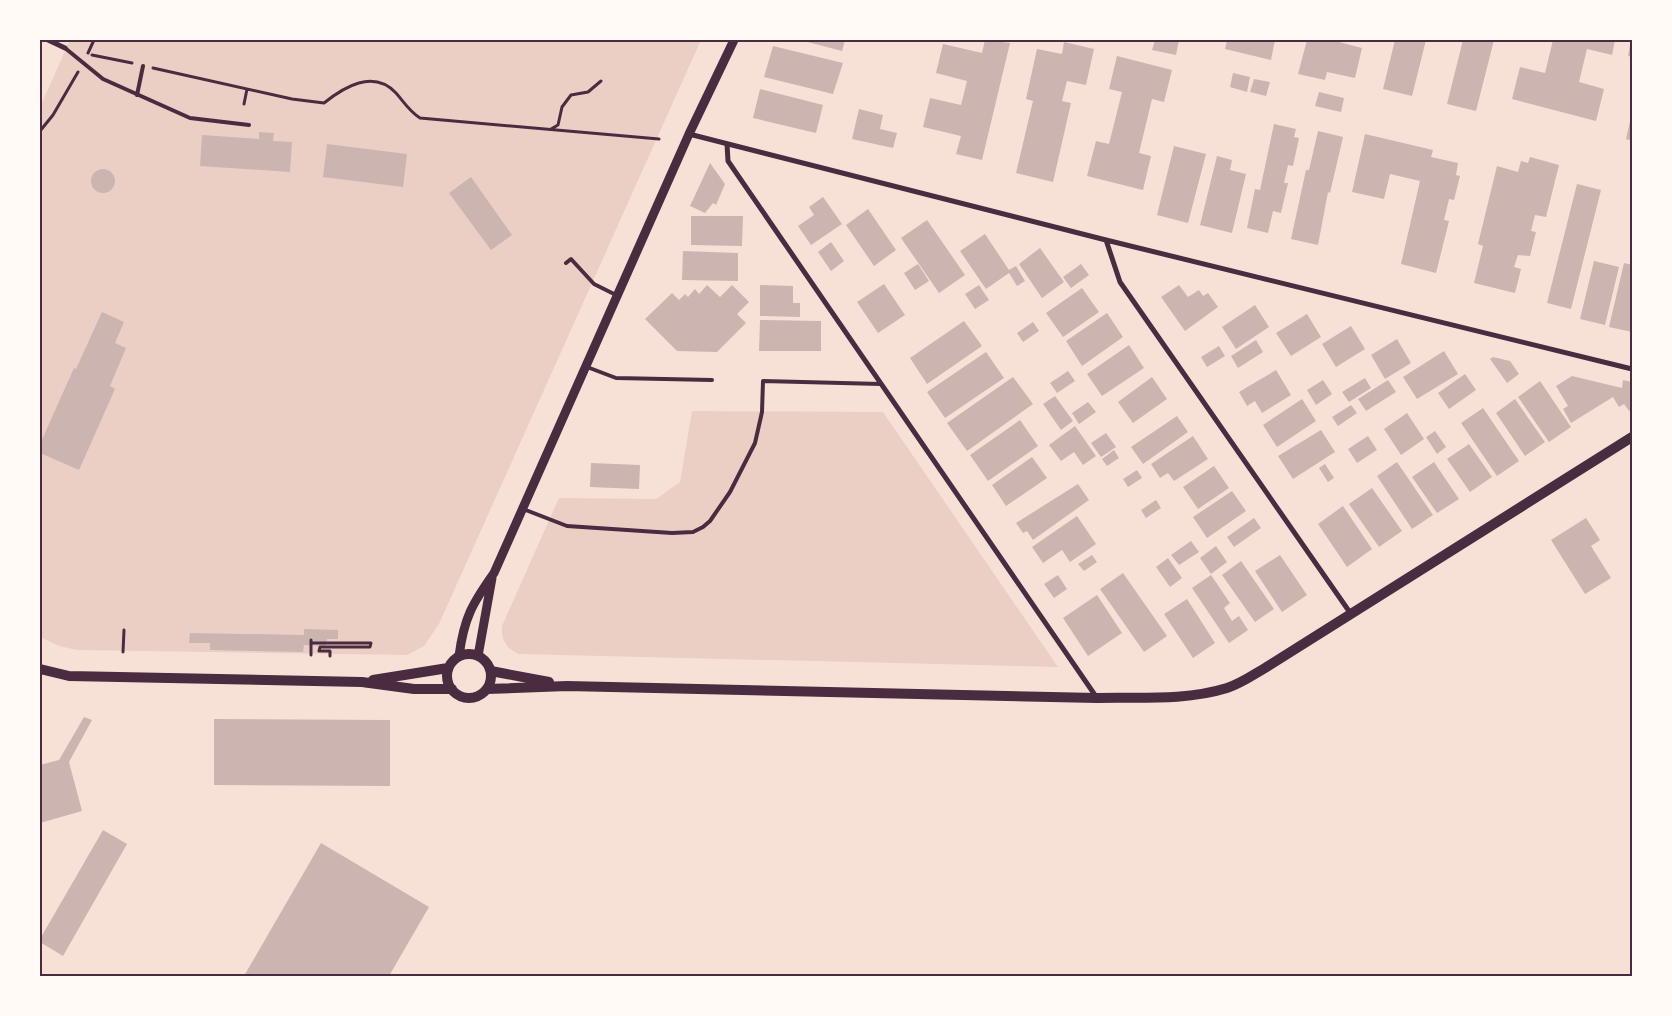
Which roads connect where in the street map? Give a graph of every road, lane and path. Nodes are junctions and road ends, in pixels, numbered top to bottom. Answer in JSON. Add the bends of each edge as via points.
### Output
{"nodes":[{"id":1,"x":48,"y":40,"type":"edge"},
{"id":2,"x":94,"y":40,"type":"edge"},
{"id":3,"x":734,"y":40,"type":"edge"},
{"id":4,"x":65,"y":48,"type":"joint"},
{"id":5,"x":83,"y":63,"type":"junction"},
{"id":6,"x":142,"y":66,"type":"junction"},
{"id":7,"x":601,"y":81,"type":"dead end"},
{"id":8,"x":248,"y":89,"type":"junction"},
{"id":9,"x":137,"y":95,"type":"junction"},
{"id":10,"x":244,"y":104,"type":"dead end"},
{"id":11,"x":250,"y":125,"type":"dead end"},
{"id":12,"x":550,"y":129,"type":"junction"},
{"id":13,"x":40,"y":131,"type":"edge"},
{"id":14,"x":689,"y":134,"type":"junction"},
{"id":15,"x":659,"y":139,"type":"dead end"},
{"id":16,"x":726,"y":144,"type":"junction"},
{"id":17,"x":1106,"y":240,"type":"junction"},
{"id":18,"x":566,"y":263,"type":"dead end"},
{"id":19,"x":617,"y":296,"type":"junction"},
{"id":20,"x":586,"y":366,"type":"junction"},
{"id":21,"x":1632,"y":369,"type":"edge"},
{"id":22,"x":712,"y":380,"type":"dead end"},
{"id":23,"x":881,"y":384,"type":"junction"},
{"id":24,"x":1632,"y":437,"type":"edge"},
{"id":25,"x":523,"y":509,"type":"junction"},
{"id":26,"x":494,"y":572,"type":"junction"},
{"id":27,"x":1351,"y":614,"type":"junction"},
{"id":28,"x":124,"y":630,"type":"dead end"},
{"id":29,"x":123,"y":652,"type":"dead end"},
{"id":30,"x":311,"y":655,"type":"dead end"},
{"id":31,"x":330,"y":656,"type":"dead end"},
{"id":32,"x":459,"y":656,"type":"junction"},
{"id":33,"x":478,"y":656,"type":"junction"},
{"id":34,"x":448,"y":668,"type":"junction"},
{"id":35,"x":40,"y":669,"type":"edge"},
{"id":36,"x":491,"y":671,"type":"junction"},
{"id":37,"x":362,"y":682,"type":"junction"},
{"id":38,"x":567,"y":686,"type":"junction"},
{"id":39,"x":487,"y":689,"type":"junction"},
{"id":40,"x":452,"y":690,"type":"junction"},
{"id":41,"x":1097,"y":698,"type":"junction"}],
"edges":[{"from":1,"to":4,"type":"street"},
{"from":2,"to":6,"type":"path","via":[[87,54]]},
{"from":3,"to":14,"type":"street"},
{"from":4,"to":5,"type":"lane"},
{"from":5,"to":9,"type":"lane","via":[[102,78]]},
{"from":5,"to":13,"type":"path"},
{"from":6,"to":8,"type":"path"},
{"from":6,"to":9,"type":"lane"},
{"from":7,"to":12,"type":"path","via":[[588,92],[572,94],[562,107],[558,125]]},
{"from":8,"to":10,"type":"path"},
{"from":8,"to":12,"type":"path","via":[[324,103],[347,86],[360,81],[376,82],[395,92],[411,113],[420,118]]},
{"from":9,"to":11,"type":"lane","via":[[190,118]]},
{"from":12,"to":15,"type":"path"},
{"from":14,"to":16,"type":"street"},
{"from":14,"to":19,"type":"street"},
{"from":16,"to":17,"type":"street"},
{"from":16,"to":23,"type":"street","via":[[728,161]]},
{"from":17,"to":21,"type":"street"},
{"from":17,"to":27,"type":"street","via":[[1120,282]]},
{"from":18,"to":19,"type":"lane","via":[[571,259],[594,284]]},
{"from":19,"to":20,"type":"street"},
{"from":20,"to":22,"type":"lane","via":[[616,378]]},
{"from":20,"to":25,"type":"street"},
{"from":23,"to":25,"type":"lane","via":[[763,381],[762,412],[755,443],[730,492],[710,521],[693,532],[672,534],[567,526]]},
{"from":23,"to":41,"type":"street"},
{"from":24,"to":27,"type":"main road"},
{"from":25,"to":26,"type":"street"},
{"from":26,"to":32,"type":"street","via":[[474,600],[465,620]]},
{"from":26,"to":33,"type":"street"},
{"from":27,"to":41,"type":"main road","via":[[1229,687],[1182,697]]},
{"from":28,"to":29,"type":"path"},
{"from":30,"to":31,"type":"path","via":[[311,642],[371,643],[370,648],[320,647],[319,651],[330,651]]},
{"from":32,"to":33,"type":"main road"},
{"from":32,"to":34,"type":"main road"},
{"from":33,"to":36,"type":"main road","via":[[484,659]]},
{"from":34,"to":37,"type":"main road"},
{"from":34,"to":40,"type":"main road","via":[[448,683]]},
{"from":35,"to":37,"type":"main road","via":[[70,676]]},
{"from":36,"to":38,"type":"main road"},
{"from":36,"to":39,"type":"main road"},
{"from":37,"to":40,"type":"main road"},
{"from":38,"to":39,"type":"main road"},
{"from":38,"to":41,"type":"main road"},
{"from":39,"to":40,"type":"main road","via":[[469,698]]}]}
